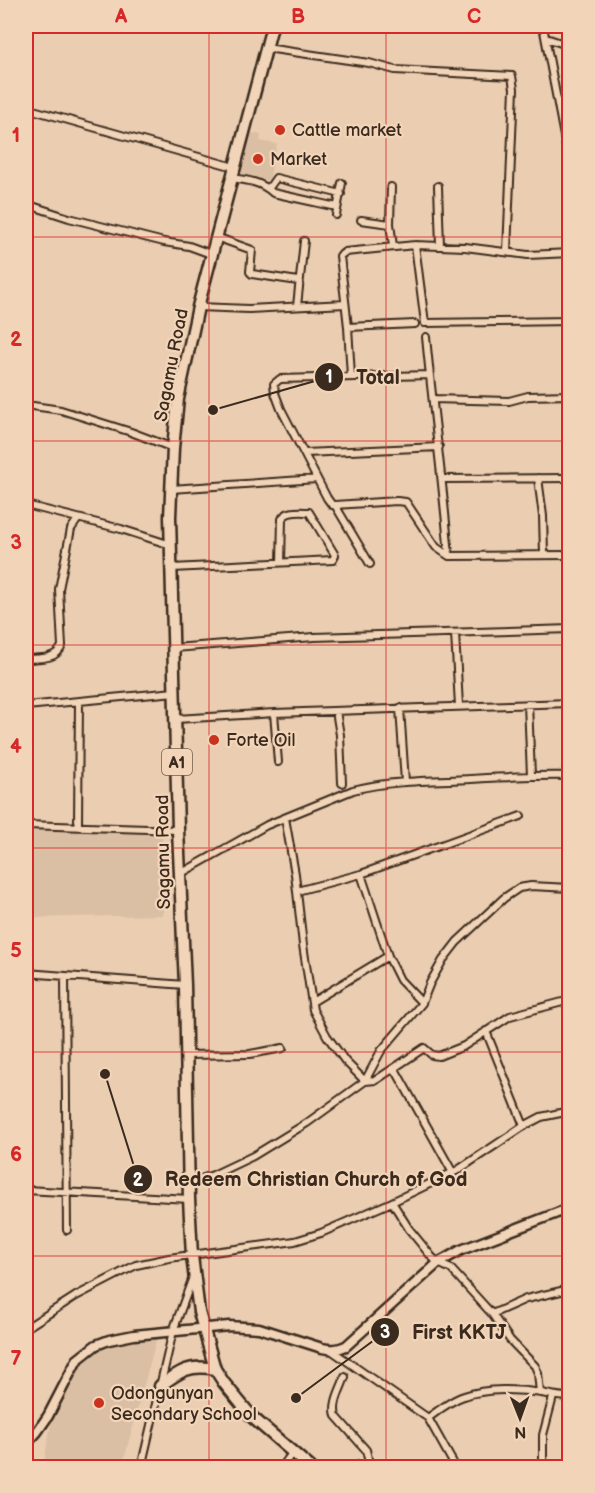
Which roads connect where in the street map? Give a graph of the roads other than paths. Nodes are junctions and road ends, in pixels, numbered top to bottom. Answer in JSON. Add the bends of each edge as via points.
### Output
{"nodes":[{"id":1,"x":272,"y":26,"type":"edge"},
{"id":2,"x":543,"y":26,"type":"edge"},
{"id":3,"x":546,"y":38,"type":"junction"},
{"id":4,"x":570,"y":46,"type":"edge"},
{"id":5,"x":265,"y":48,"type":"junction"},
{"id":6,"x":26,"y":108,"type":"edge"},
{"id":7,"x":570,"y":168,"type":"edge"},
{"id":8,"x":233,"y":172,"type":"junction"},
{"id":9,"x":342,"y":183,"type":"dead end"},
{"id":10,"x":438,"y":186,"type":"dead end"},
{"id":11,"x":391,"y":187,"type":"dead end"},
{"id":12,"x":269,"y":188,"type":"junction"},
{"id":13,"x":341,"y":194,"type":"junction"},
{"id":14,"x":26,"y":204,"type":"edge"},
{"id":15,"x":361,"y":220,"type":"dead end"},
{"id":16,"x":390,"y":224,"type":"junction"},
{"id":17,"x":216,"y":237,"type":"junction"},
{"id":18,"x":304,"y":241,"type":"dead end"},
{"id":19,"x":415,"y":245,"type":"junction"},
{"id":20,"x":393,"y":246,"type":"junction"},
{"id":21,"x":440,"y":246,"type":"junction"},
{"id":22,"x":507,"y":251,"type":"junction"},
{"id":23,"x":570,"y":253,"type":"edge"},
{"id":24,"x":211,"y":254,"type":"junction"},
{"id":25,"x":298,"y":280,"type":"junction"},
{"id":26,"x":345,"y":304,"type":"junction"},
{"id":27,"x":297,"y":306,"type":"junction"},
{"id":28,"x":198,"y":307,"type":"junction"},
{"id":29,"x":570,"y":321,"type":"edge"},
{"id":30,"x":415,"y":324,"type":"dead end"},
{"id":31,"x":348,"y":327,"type":"junction"},
{"id":32,"x":426,"y":337,"type":"dead end"},
{"id":33,"x":430,"y":375,"type":"junction"},
{"id":34,"x":351,"y":376,"type":"junction"},
{"id":35,"x":570,"y":395,"type":"edge"},
{"id":36,"x":433,"y":399,"type":"junction"},
{"id":37,"x":26,"y":405,"type":"edge"},
{"id":38,"x":438,"y":447,"type":"junction"},
{"id":39,"x":173,"y":448,"type":"junction"},
{"id":40,"x":305,"y":453,"type":"junction"},
{"id":41,"x":538,"y":478,"type":"junction"},
{"id":42,"x":570,"y":478,"type":"edge"},
{"id":43,"x":317,"y":479,"type":"junction"},
{"id":44,"x":443,"y":479,"type":"junction"},
{"id":45,"x":171,"y":489,"type":"junction"},
{"id":46,"x":26,"y":505,"type":"edge"},
{"id":47,"x":335,"y":505,"type":"junction"},
{"id":48,"x":67,"y":516,"type":"junction"},
{"id":49,"x":78,"y":519,"type":"junction"},
{"id":50,"x":71,"y":529,"type":"junction"},
{"id":51,"x":171,"y":545,"type":"junction"},
{"id":52,"x":544,"y":555,"type":"junction"},
{"id":53,"x":570,"y":555,"type":"edge"},
{"id":54,"x":449,"y":556,"type":"junction"},
{"id":55,"x":281,"y":562,"type":"junction"},
{"id":56,"x":370,"y":564,"type":"dead end"},
{"id":57,"x":172,"y":568,"type":"junction"},
{"id":58,"x":570,"y":629,"type":"edge"},
{"id":59,"x":455,"y":633,"type":"junction"},
{"id":60,"x":174,"y":648,"type":"junction"},
{"id":61,"x":26,"y":659,"type":"edge"},
{"id":62,"x":176,"y":692,"type":"junction"},
{"id":63,"x":79,"y":701,"type":"junction"},
{"id":64,"x":528,"y":704,"type":"junction"},
{"id":65,"x":570,"y":704,"type":"edge"},
{"id":66,"x":26,"y":705,"type":"edge"},
{"id":67,"x":459,"y":706,"type":"junction"},
{"id":68,"x":400,"y":708,"type":"junction"},
{"id":69,"x":336,"y":711,"type":"junction"},
{"id":70,"x":274,"y":713,"type":"junction"},
{"id":71,"x":176,"y":719,"type":"junction"},
{"id":72,"x":278,"y":762,"type":"dead end"},
{"id":73,"x":531,"y":775,"type":"junction"},
{"id":74,"x":570,"y":777,"type":"edge"},
{"id":75,"x":405,"y":782,"type":"junction"},
{"id":76,"x":342,"y":783,"type":"dead end"},
{"id":77,"x":521,"y":816,"type":"dead end"},
{"id":78,"x":285,"y":818,"type":"junction"},
{"id":79,"x":26,"y":825,"type":"edge"},
{"id":80,"x":78,"y":825,"type":"junction"},
{"id":81,"x":178,"y":830,"type":"junction"},
{"id":82,"x":361,"y":873,"type":"junction"},
{"id":83,"x":180,"y":874,"type":"junction"},
{"id":84,"x":570,"y":888,"type":"edge"},
{"id":85,"x":297,"y":891,"type":"junction"},
{"id":86,"x":388,"y":956,"type":"junction"},
{"id":87,"x":26,"y":973,"type":"edge"},
{"id":88,"x":64,"y":976,"type":"junction"},
{"id":89,"x":185,"y":985,"type":"junction"},
{"id":90,"x":570,"y":1000,"type":"edge"},
{"id":91,"x":312,"y":1002,"type":"junction"},
{"id":92,"x":422,"y":1003,"type":"junction"},
{"id":93,"x":486,"y":1031,"type":"junction"},
{"id":94,"x":283,"y":1048,"type":"dead end"},
{"id":95,"x":186,"y":1055,"type":"junction"},
{"id":96,"x":395,"y":1069,"type":"junction"},
{"id":97,"x":365,"y":1081,"type":"junction"},
{"id":98,"x":570,"y":1111,"type":"edge"},
{"id":99,"x":524,"y":1126,"type":"junction"},
{"id":100,"x":453,"y":1173,"type":"junction"},
{"id":101,"x":189,"y":1183,"type":"junction"},
{"id":102,"x":26,"y":1190,"type":"edge"},
{"id":103,"x":68,"y":1192,"type":"junction"},
{"id":104,"x":189,"y":1198,"type":"junction"},
{"id":105,"x":392,"y":1202,"type":"junction"},
{"id":106,"x":570,"y":1208,"type":"edge"},
{"id":107,"x":67,"y":1230,"type":"dead end"},
{"id":108,"x":192,"y":1256,"type":"junction"},
{"id":109,"x":438,"y":1263,"type":"junction"},
{"id":110,"x":194,"y":1274,"type":"junction"},
{"id":111,"x":570,"y":1289,"type":"edge"},
{"id":112,"x":492,"y":1314,"type":"junction"},
{"id":113,"x":26,"y":1328,"type":"edge"},
{"id":114,"x":203,"y":1330,"type":"junction"},
{"id":115,"x":173,"y":1331,"type":"junction"},
{"id":116,"x":331,"y":1350,"type":"junction"},
{"id":117,"x":215,"y":1369,"type":"junction"},
{"id":118,"x":345,"y":1377,"type":"dead end"},
{"id":119,"x":160,"y":1386,"type":"junction"},
{"id":120,"x":540,"y":1393,"type":"junction"},
{"id":121,"x":553,"y":1397,"type":"junction"},
{"id":122,"x":570,"y":1397,"type":"edge"},
{"id":123,"x":428,"y":1418,"type":"junction"},
{"id":124,"x":26,"y":1444,"type":"edge"},
{"id":125,"x":293,"y":1452,"type":"junction"},
{"id":126,"x":141,"y":1467,"type":"edge"},
{"id":127,"x":281,"y":1467,"type":"edge"},
{"id":128,"x":311,"y":1467,"type":"edge"},
{"id":129,"x":350,"y":1467,"type":"edge"},
{"id":130,"x":371,"y":1467,"type":"edge"},
{"id":131,"x":456,"y":1467,"type":"edge"},
{"id":132,"x":543,"y":1467,"type":"edge"}],
"edges":[{"from":1,"to":5,"type":"highway","name":"Sagamu Road","number":"A1"},
{"from":2,"to":3,"type":"street"},
{"from":3,"to":4,"type":"street"},
{"from":3,"to":7,"type":"street"},
{"from":5,"to":8,"type":"highway","name":"Sagamu Road","number":"A1"},
{"from":5,"to":22,"type":"street","via":[[395,70],[512,76]]},
{"from":6,"to":8,"type":"street"},
{"from":8,"to":12,"type":"street"},
{"from":8,"to":17,"type":"highway","name":"Sagamu Road","number":"A1"},
{"from":9,"to":13,"type":"street"},
{"from":10,"to":21,"type":"street"},
{"from":11,"to":16,"type":"street"},
{"from":12,"to":13,"type":"street","via":[[276,178]]},
{"from":12,"to":13,"type":"street","via":[[273,193],[337,211]]},
{"from":14,"to":24,"type":"street"},
{"from":15,"to":16,"type":"street"},
{"from":16,"to":20,"type":"street"},
{"from":17,"to":24,"type":"highway","name":"Sagamu Road","number":"A1"},
{"from":17,"to":25,"type":"street","via":[[252,250],[250,273]]},
{"from":18,"to":25,"type":"street"},
{"from":19,"to":20,"type":"street"},
{"from":19,"to":21,"type":"street"},
{"from":19,"to":29,"type":"street","via":[[425,323]]},
{"from":20,"to":26,"type":"street","via":[[348,251],[340,256]]},
{"from":21,"to":22,"type":"street"},
{"from":22,"to":23,"type":"street","via":[[528,255]]},
{"from":24,"to":28,"type":"highway","name":"Sagamu Road","number":"A1"},
{"from":25,"to":27,"type":"street"},
{"from":26,"to":27,"type":"street"},
{"from":26,"to":31,"type":"street"},
{"from":27,"to":28,"type":"street"},
{"from":28,"to":39,"type":"highway","name":"Sagamu Road","number":"A1","via":[[178,399]]},
{"from":30,"to":31,"type":"street"},
{"from":31,"to":34,"type":"street"},
{"from":32,"to":33,"type":"street"},
{"from":33,"to":34,"type":"street"},
{"from":33,"to":36,"type":"street"},
{"from":34,"to":40,"type":"street","via":[[280,379],[274,384],[278,401]]},
{"from":35,"to":36,"type":"street","via":[[528,396],[508,401]]},
{"from":36,"to":38,"type":"street"},
{"from":37,"to":39,"type":"street","via":[[61,410]]},
{"from":38,"to":40,"type":"street"},
{"from":38,"to":44,"type":"street"},
{"from":39,"to":45,"type":"highway","name":"Sagamu Road","number":"A1"},
{"from":40,"to":43,"type":"street"},
{"from":41,"to":42,"type":"street"},
{"from":41,"to":44,"type":"street"},
{"from":41,"to":52,"type":"street"},
{"from":43,"to":45,"type":"street"},
{"from":43,"to":47,"type":"street","via":[[329,502]]},
{"from":44,"to":54,"type":"street"},
{"from":45,"to":51,"type":"highway","name":"Sagamu Road","number":"A1"},
{"from":46,"to":48,"type":"street"},
{"from":47,"to":54,"type":"street","via":[[406,502],[436,547]]},
{"from":47,"to":56,"type":"street"},
{"from":48,"to":49,"type":"street"},
{"from":48,"to":50,"type":"street"},
{"from":49,"to":50,"type":"street"},
{"from":49,"to":51,"type":"street"},
{"from":50,"to":61,"type":"street","via":[[59,589],[62,646],[54,656]]},
{"from":51,"to":57,"type":"highway","name":"Sagamu Road","number":"A1"},
{"from":52,"to":53,"type":"street"},
{"from":52,"to":54,"type":"street"},
{"from":55,"to":55,"type":"street","via":[[335,558],[309,512],[284,515]]},
{"from":55,"to":57,"type":"street"},
{"from":57,"to":60,"type":"highway","name":"Sagamu Road","number":"A1"},
{"from":58,"to":59,"type":"street"},
{"from":59,"to":60,"type":"street","via":[[314,637]]},
{"from":59,"to":67,"type":"street"},
{"from":60,"to":62,"type":"highway","name":"Sagamu Road","number":"A1"},
{"from":62,"to":63,"type":"street"},
{"from":62,"to":71,"type":"highway","name":"Sagamu Road","number":"A1"},
{"from":63,"to":66,"type":"street"},
{"from":63,"to":80,"type":"street"},
{"from":64,"to":65,"type":"street"},
{"from":64,"to":67,"type":"street"},
{"from":64,"to":73,"type":"street"},
{"from":67,"to":68,"type":"street"},
{"from":68,"to":69,"type":"street"},
{"from":68,"to":75,"type":"street"},
{"from":69,"to":70,"type":"street"},
{"from":69,"to":76,"type":"street"},
{"from":70,"to":71,"type":"street"},
{"from":70,"to":72,"type":"street"},
{"from":71,"to":81,"type":"highway","name":"Sagamu Road","number":"A1"},
{"from":73,"to":74,"type":"street"},
{"from":73,"to":75,"type":"street"},
{"from":75,"to":78,"type":"street","via":[[353,790]]},
{"from":77,"to":82,"type":"street"},
{"from":78,"to":83,"type":"street","via":[[233,842]]},
{"from":78,"to":85,"type":"street"},
{"from":79,"to":80,"type":"street"},
{"from":80,"to":81,"type":"street"},
{"from":81,"to":83,"type":"highway","name":"Sagamu Road","number":"A1"},
{"from":82,"to":85,"type":"street"},
{"from":82,"to":86,"type":"street"},
{"from":83,"to":89,"type":"highway","name":"Sagamu Road","number":"A1"},
{"from":84,"to":92,"type":"street","via":[[519,888],[498,902],[443,960]]},
{"from":85,"to":91,"type":"street"},
{"from":86,"to":91,"type":"street"},
{"from":86,"to":92,"type":"street","via":[[400,980]]},
{"from":87,"to":88,"type":"street"},
{"from":88,"to":89,"type":"street"},
{"from":88,"to":103,"type":"street"},
{"from":89,"to":95,"type":"highway","name":"Sagamu Road","number":"A1"},
{"from":90,"to":93,"type":"street","via":[[510,1016]]},
{"from":91,"to":97,"type":"street","via":[[327,1036]]},
{"from":92,"to":97,"type":"street","via":[[381,1052]]},
{"from":93,"to":96,"type":"street","via":[[439,1056],[424,1048]]},
{"from":93,"to":99,"type":"street"},
{"from":94,"to":95,"type":"street","via":[[250,1054]]},
{"from":95,"to":101,"type":"highway","name":"Sagamu Road","number":"A1"},
{"from":96,"to":97,"type":"street","via":[[376,1080]]},
{"from":96,"to":100,"type":"street"},
{"from":97,"to":101,"type":"street","via":[[253,1156]]},
{"from":98,"to":99,"type":"street","via":[[541,1117]]},
{"from":99,"to":100,"type":"street"},
{"from":100,"to":105,"type":"street"},
{"from":101,"to":104,"type":"highway","name":"Sagamu Road","number":"A1"},
{"from":102,"to":103,"type":"street"},
{"from":103,"to":104,"type":"street"},
{"from":103,"to":107,"type":"street"},
{"from":104,"to":108,"type":"highway","name":"Sagamu Road","number":"A1"},
{"from":105,"to":108,"type":"street","via":[[310,1237]]},
{"from":105,"to":109,"type":"street"},
{"from":106,"to":109,"type":"street","via":[[461,1250]]},
{"from":108,"to":110,"type":"highway","name":"Sagamu Road","number":"A1"},
{"from":108,"to":113,"type":"street","via":[[136,1265]]},
{"from":109,"to":112,"type":"street","via":[[451,1269]]},
{"from":109,"to":116,"type":"street","via":[[346,1346]]},
{"from":110,"to":114,"type":"highway","name":"Sagamu Road","number":"A1"},
{"from":110,"to":115,"type":"street"},
{"from":111,"to":112,"type":"street","via":[[526,1299]]},
{"from":112,"to":120,"type":"street","via":[[537,1369]]},
{"from":114,"to":115,"type":"street"},
{"from":114,"to":116,"type":"street","via":[[259,1328]]},
{"from":114,"to":117,"type":"highway","name":"Sagamu Road","number":"A1"},
{"from":115,"to":119,"type":"street"},
{"from":115,"to":124,"type":"street","via":[[110,1340],[86,1351],[77,1360],[48,1416]]},
{"from":116,"to":123,"type":"street"},
{"from":117,"to":119,"type":"highway","via":[[189,1368]]},
{"from":117,"to":125,"type":"highway","name":"Sagamu Road","number":"A1","via":[[252,1417]]},
{"from":118,"to":130,"type":"street","via":[[334,1411],[366,1450]]},
{"from":119,"to":126,"type":"street"},
{"from":120,"to":121,"type":"street"},
{"from":120,"to":123,"type":"street","via":[[490,1391],[464,1396]]},
{"from":121,"to":122,"type":"street"},
{"from":121,"to":132,"type":"street","via":[[543,1435]]},
{"from":123,"to":131,"type":"street"},
{"from":125,"to":127,"type":"street"},
{"from":125,"to":128,"type":"highway","name":"Sagamu Road","number":"A1"},
{"from":129,"to":130,"type":"street"}]}
